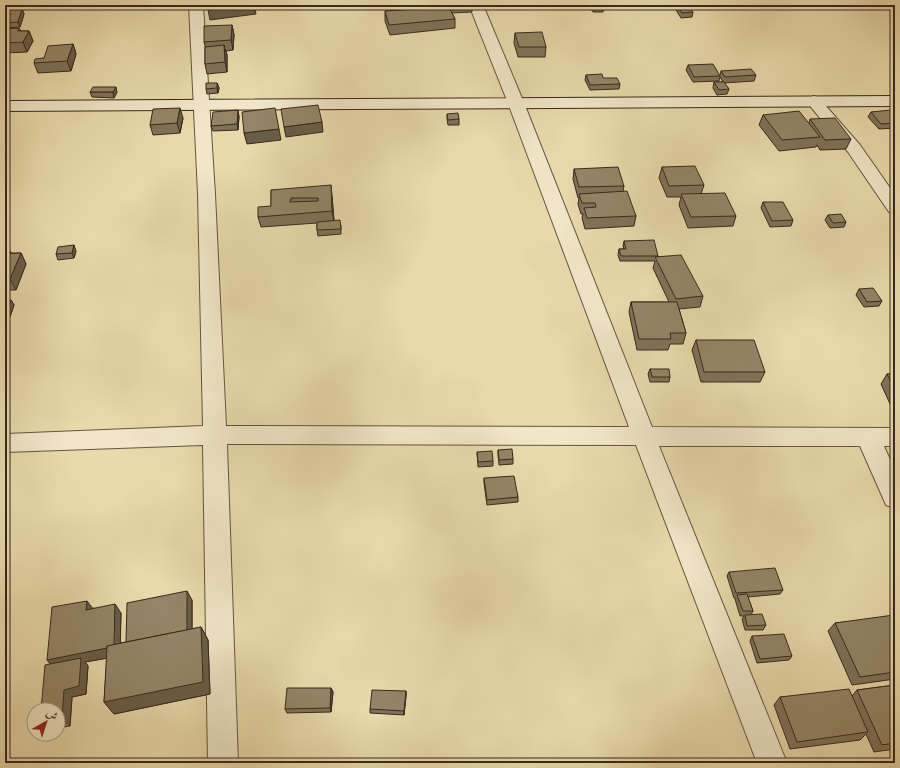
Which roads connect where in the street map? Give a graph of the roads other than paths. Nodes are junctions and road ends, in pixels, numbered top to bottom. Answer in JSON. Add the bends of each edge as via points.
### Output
{"nodes":[{"id":1,"x":196,"y":5,"type":"edge"},
{"id":2,"x":476,"y":5,"type":"edge"},
{"id":3,"x":895,"y":101,"type":"edge"},
{"id":4,"x":516,"y":102,"type":"junction"},
{"id":5,"x":814,"y":102,"type":"junction"},
{"id":6,"x":202,"y":104,"type":"junction"},
{"id":7,"x":5,"y":106,"type":"edge"},
{"id":8,"x":895,"y":208,"type":"edge"},
{"id":9,"x":214,"y":435,"type":"junction"},
{"id":10,"x":644,"y":437,"type":"junction"},
{"id":11,"x":868,"y":437,"type":"junction"},
{"id":12,"x":895,"y":437,"type":"edge"},
{"id":13,"x":5,"y":443,"type":"edge"},
{"id":14,"x":895,"y":498,"type":"edge"},
{"id":15,"x":223,"y":763,"type":"edge"},
{"id":16,"x":772,"y":763,"type":"edge"}],
"edges":[{"from":1,"to":6,"type":"street"},
{"from":2,"to":4,"type":"street"},
{"from":3,"to":5,"type":"street"},
{"from":4,"to":5,"type":"street"},
{"from":4,"to":6,"type":"street"},
{"from":4,"to":10,"type":"street"},
{"from":5,"to":8,"type":"street","via":[[854,149]]},
{"from":6,"to":7,"type":"street"},
{"from":6,"to":9,"type":"street"},
{"from":9,"to":10,"type":"street"},
{"from":9,"to":13,"type":"street"},
{"from":9,"to":15,"type":"street"},
{"from":10,"to":11,"type":"street"},
{"from":10,"to":16,"type":"street"},
{"from":11,"to":12,"type":"street"},
{"from":11,"to":14,"type":"street"}]}
